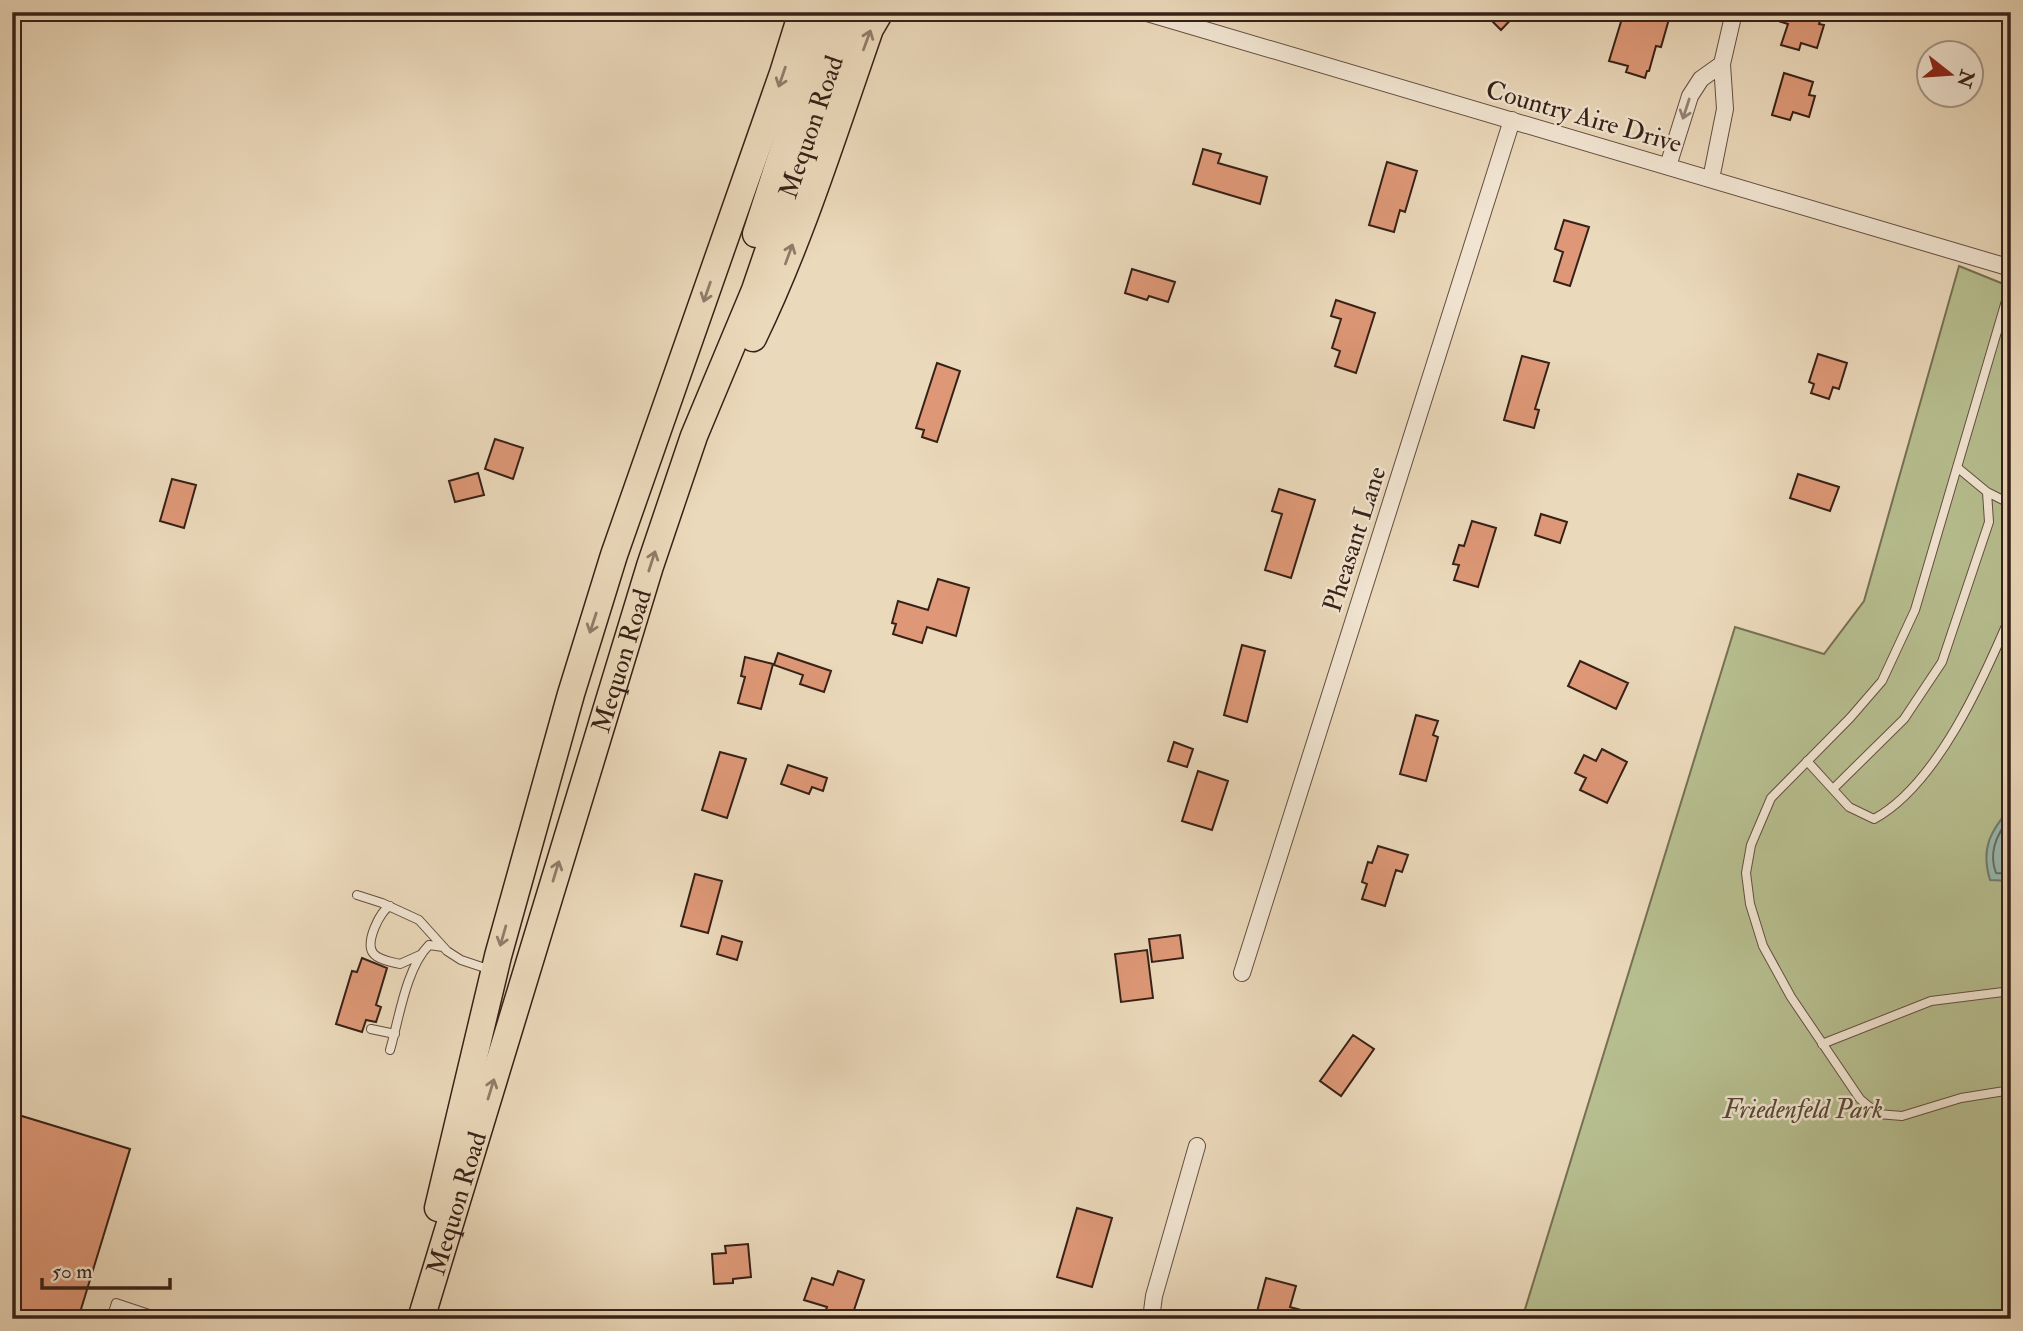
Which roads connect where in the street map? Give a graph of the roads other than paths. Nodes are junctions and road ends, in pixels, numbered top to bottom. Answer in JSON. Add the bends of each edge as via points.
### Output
{"nodes":[{"id":1,"x":803,"y":12,"type":"edge"},
{"id":2,"x":828,"y":12,"type":"edge"},
{"id":3,"x":850,"y":12,"type":"edge"},
{"id":4,"x":880,"y":12,"type":"edge"},
{"id":5,"x":1144,"y":12,"type":"edge"},
{"id":6,"x":1734,"y":12,"type":"edge"},
{"id":7,"x":1722,"y":64,"type":"junction"},
{"id":8,"x":1512,"y":120,"type":"junction"},
{"id":9,"x":1668,"y":166,"type":"junction"},
{"id":10,"x":1712,"y":179,"type":"junction"},
{"id":11,"x":2011,"y":268,"type":"edge"},
{"id":12,"x":2011,"y":284,"type":"edge"},
{"id":13,"x":732,"y":349,"type":"junction"},
{"id":14,"x":701,"y":422,"type":"junction"},
{"id":15,"x":1958,"y":468,"type":"junction"},
{"id":16,"x":1987,"y":492,"type":"junction"},
{"id":17,"x":2011,"y":504,"type":"edge"},
{"id":18,"x":2011,"y":614,"type":"edge"},
{"id":19,"x":1807,"y":761,"type":"junction"},
{"id":20,"x":1833,"y":789,"type":"junction"},
{"id":21,"x":357,"y":895,"type":"dead end"},
{"id":22,"x":390,"y":906,"type":"junction"},
{"id":23,"x":443,"y":947,"type":"junction"},
{"id":24,"x":421,"y":954,"type":"junction"},
{"id":25,"x":494,"y":971,"type":"junction"},
{"id":26,"x":1242,"y":973,"type":"dead end"},
{"id":27,"x":2011,"y":991,"type":"edge"},
{"id":28,"x":372,"y":1028,"type":"dead end"},
{"id":29,"x":395,"y":1034,"type":"junction"},
{"id":30,"x":1822,"y":1044,"type":"junction"},
{"id":31,"x":390,"y":1050,"type":"dead end"},
{"id":32,"x":2011,"y":1090,"type":"edge"},
{"id":33,"x":1197,"y":1146,"type":"dead end"},
{"id":34,"x":111,"y":1319,"type":"edge"},
{"id":35,"x":164,"y":1319,"type":"edge"},
{"id":36,"x":412,"y":1319,"type":"edge"},
{"id":37,"x":421,"y":1319,"type":"edge"},
{"id":38,"x":1151,"y":1319,"type":"edge"}],
"edges":[{"from":1,"to":25,"type":"main road","name":"Mequon Road","one_way":true,"via":[[614,555]]},
{"from":2,"to":13,"type":"main road","via":[[740,288]]},
{"from":3,"to":13,"type":"main road","name":"Mequon Road"},
{"from":14,"to":4,"type":"main road","one_way":true,"via":[[729,388],[774,295]]},
{"from":5,"to":8,"type":"street","name":"Country Aire Drive"},
{"from":6,"to":7,"type":"street"},
{"from":7,"to":9,"type":"street","one_way":true,"via":[[1701,79],[1690,96]]},
{"from":7,"to":10,"type":"street","via":[[1725,109]]},
{"from":8,"to":9,"type":"street","name":"Country Aire Drive"},
{"from":8,"to":26,"type":"street","name":"Pheasant Lane"},
{"from":9,"to":10,"type":"street","name":"Country Aire Drive"},
{"from":10,"to":11,"type":"street","name":"Country Aire Drive"},
{"from":12,"to":15,"type":"lane"},
{"from":13,"to":14,"type":"main road","name":"Mequon Road"},
{"from":37,"to":14,"type":"main road","name":"Mequon Road","one_way":true,"via":[[650,566]]},
{"from":15,"to":16,"type":"lane"},
{"from":15,"to":19,"type":"lane","via":[[1915,610],[1882,681]]},
{"from":16,"to":17,"type":"lane"},
{"from":16,"to":20,"type":"lane","via":[[1989,522],[1942,662],[1904,719]]},
{"from":18,"to":20,"type":"lane","via":[[1983,676],[1938,754],[1892,809],[1874,818],[1849,807]]},
{"from":19,"to":20,"type":"lane"},
{"from":19,"to":30,"type":"lane","via":[[1771,799],[1751,845],[1746,873],[1763,946]]},
{"from":21,"to":22,"type":"lane"},
{"from":22,"to":23,"type":"lane","via":[[419,920]]},
{"from":22,"to":24,"type":"lane","via":[[376,923],[370,944],[373,953],[400,964]]},
{"from":23,"to":24,"type":"lane","via":[[429,945]]},
{"from":23,"to":25,"type":"lane","via":[[461,960]]},
{"from":24,"to":29,"type":"lane"},
{"from":25,"to":36,"type":"main road","name":"Mequon Road"},
{"from":27,"to":30,"type":"lane","via":[[1931,1001]]},
{"from":28,"to":29,"type":"lane"},
{"from":29,"to":31,"type":"lane"},
{"from":30,"to":32,"type":"lane","via":[[1860,1099],[1878,1114],[1902,1116],[1961,1098]]},
{"from":33,"to":38,"type":"street"},
{"from":34,"to":35,"type":"lane","via":[[116,1303]]}]}
